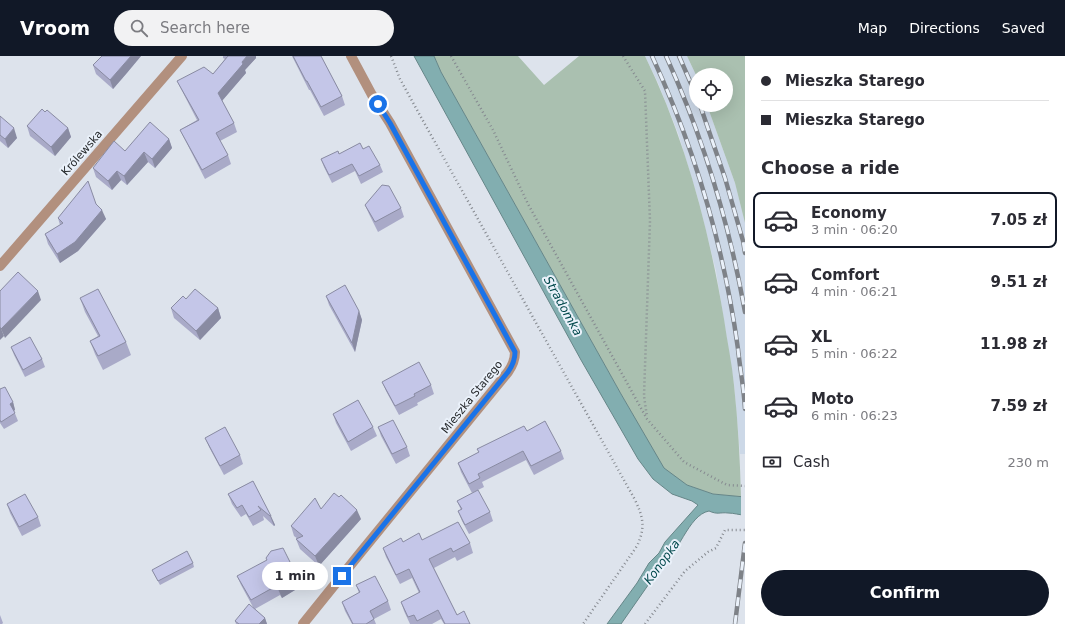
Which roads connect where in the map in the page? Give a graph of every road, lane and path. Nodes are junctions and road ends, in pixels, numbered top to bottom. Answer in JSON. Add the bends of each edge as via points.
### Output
{"nodes":[{"id":1,"x":182,"y":56,"type":"edge"},
{"id":2,"x":351,"y":56,"type":"edge"},
{"id":3,"x":391,"y":56,"type":"edge"},
{"id":4,"x":451,"y":56,"type":"edge"},
{"id":5,"x":623,"y":56,"type":"edge"},
{"id":6,"x":0,"y":266,"type":"edge"},
{"id":7,"x":647,"y":419,"type":"junction"},
{"id":8,"x":745,"y":486,"type":"edge"},
{"id":9,"x":745,"y":530,"type":"edge"},
{"id":10,"x":303,"y":624,"type":"edge"},
{"id":11,"x":583,"y":624,"type":"edge"},
{"id":12,"x":645,"y":624,"type":"edge"}],
"edges":[{"from":1,"to":6,"type":"street","name":"Królewska"},
{"from":2,"to":10,"type":"street","name":"Mieszka Starego","via":[[515,352],[515,358],[508,372]]},
{"from":3,"to":11,"type":"path","via":[[422,120],[642,516],[642,535],[637,546]]},
{"from":4,"to":7,"type":"path","via":[[493,130],[528,204]]},
{"from":5,"to":7,"type":"path","via":[[645,91],[650,221],[644,396]]},
{"from":7,"to":8,"type":"path","via":[[684,462],[727,485]]},
{"from":9,"to":12,"type":"path","via":[[725,530],[716,548],[685,571]]}]}
